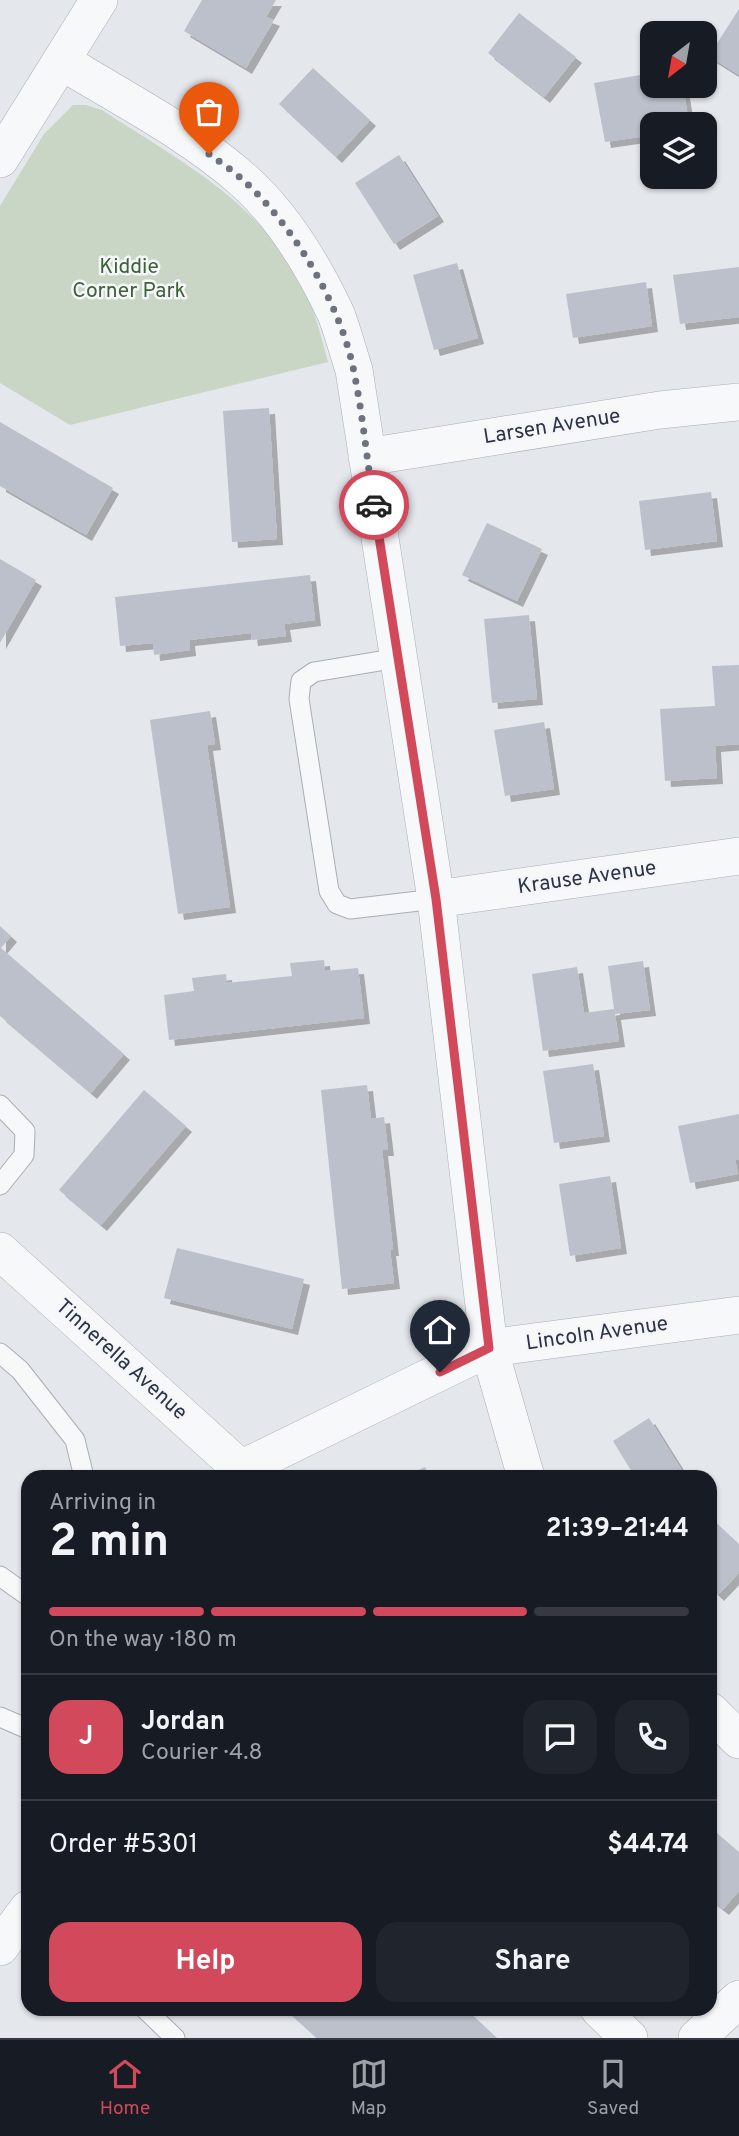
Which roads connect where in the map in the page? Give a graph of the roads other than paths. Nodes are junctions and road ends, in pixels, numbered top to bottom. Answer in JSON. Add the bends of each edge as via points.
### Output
{"nodes":[{"id":1,"x":89,"y":4,"type":"edge"},
{"id":2,"x":63,"y":62,"type":"junction"},
{"id":3,"x":10,"y":119,"type":"edge"},
{"id":4,"x":0,"y":159,"type":"edge"},
{"id":5,"x":739,"y":402,"type":"edge"},
{"id":6,"x":367,"y":457,"type":"junction"},
{"id":7,"x":398,"y":658,"type":"junction"},
{"id":8,"x":739,"y":856,"type":"edge"},
{"id":9,"x":436,"y":899,"type":"junction"},
{"id":10,"x":0,"y":1105,"type":"edge"},
{"id":11,"x":0,"y":1185,"type":"edge"},
{"id":12,"x":0,"y":1251,"type":"edge"},
{"id":13,"x":739,"y":1315,"type":"edge"},
{"id":14,"x":489,"y":1348,"type":"junction"},
{"id":15,"x":0,"y":1353,"type":"edge"},
{"id":16,"x":82,"y":1470,"type":"edge"},
{"id":17,"x":235,"y":1470,"type":"edge"},
{"id":18,"x":244,"y":1470,"type":"edge"},
{"id":19,"x":524,"y":1470,"type":"edge"},
{"id":20,"x":0,"y":1576,"type":"edge"},
{"id":21,"x":21,"y":1591,"type":"edge"},
{"id":22,"x":0,"y":1717,"type":"edge"},
{"id":23,"x":717,"y":1718,"type":"edge"},
{"id":24,"x":21,"y":1726,"type":"edge"},
{"id":25,"x":739,"y":1740,"type":"edge"},
{"id":26,"x":21,"y":1918,"type":"edge"},
{"id":27,"x":0,"y":1947,"type":"edge"},
{"id":28,"x":739,"y":1999,"type":"edge"},
{"id":29,"x":152,"y":2016,"type":"edge"},
{"id":30,"x":605,"y":2016,"type":"edge"},
{"id":31,"x":175,"y":2038,"type":"edge"},
{"id":32,"x":629,"y":2038,"type":"edge"},
{"id":33,"x":697,"y":2038,"type":"edge"}],
"edges":[{"from":1,"to":2,"type":"street"},
{"from":2,"to":3,"type":"street"},
{"from":2,"to":6,"type":"street","via":[[192,141],[243,180],[283,223],[336,316],[354,370]]},
{"from":3,"to":4,"type":"street"},
{"from":5,"to":6,"type":"street","name":"Larsen Avenue","via":[[660,410]]},
{"from":6,"to":7,"type":"street"},
{"from":7,"to":9,"type":"street"},
{"from":7,"to":9,"type":"lane","via":[[314,672],[301,681],[299,699],[329,891],[337,904],[350,909]]},
{"from":8,"to":9,"type":"street","name":"Krause Avenue"},
{"from":9,"to":14,"type":"street"},
{"from":10,"to":11,"type":"lane","via":[[25,1130],[24,1155]]},
{"from":12,"to":17,"type":"street","name":"Tinnerella Avenue"},
{"from":13,"to":14,"type":"street","name":"Lincoln Avenue"},
{"from":14,"to":18,"type":"street","name":"Lincoln Avenue"},
{"from":14,"to":19,"type":"street"},
{"from":15,"to":16,"type":"lane","via":[[20,1370],[75,1440]]},
{"from":20,"to":21,"type":"lane"},
{"from":22,"to":24,"type":"lane"},
{"from":23,"to":25,"type":"street"},
{"from":26,"to":27,"type":"street"},
{"from":28,"to":33,"type":"street"},
{"from":29,"to":31,"type":"lane"},
{"from":30,"to":32,"type":"street"}]}
